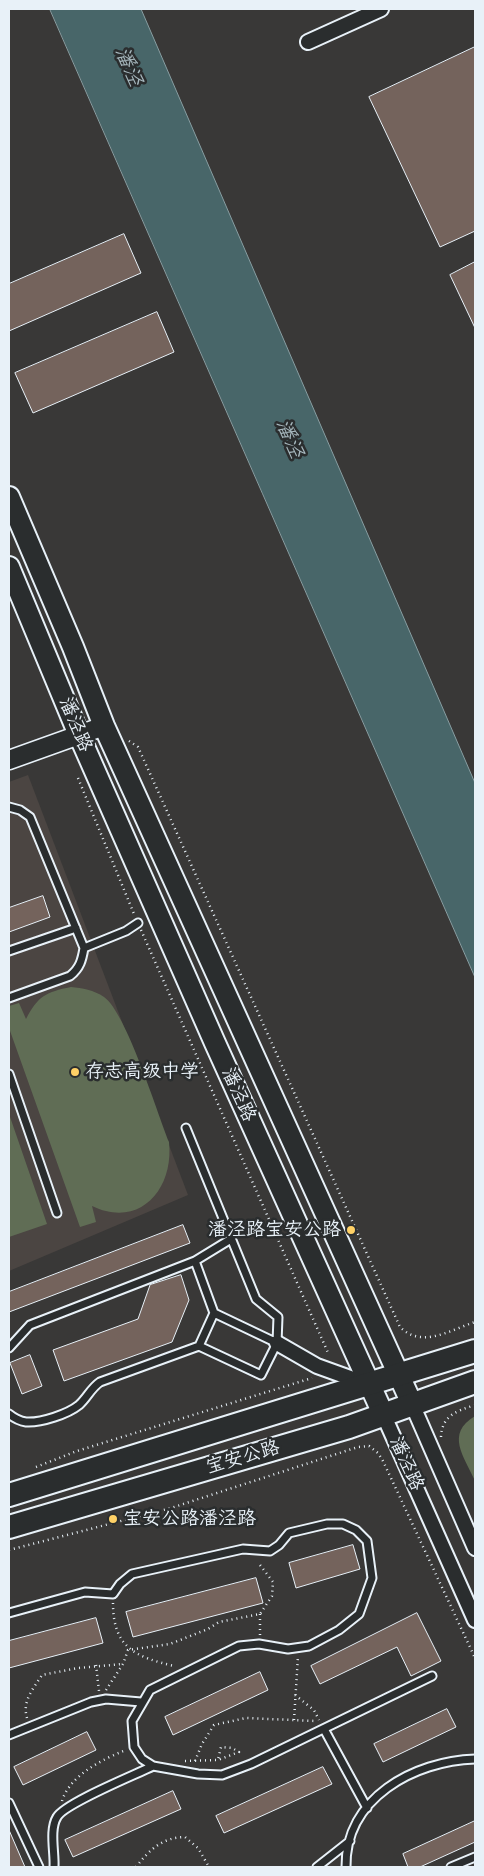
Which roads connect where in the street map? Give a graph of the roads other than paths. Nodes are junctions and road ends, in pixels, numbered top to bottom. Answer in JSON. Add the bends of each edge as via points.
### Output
{"nodes":[{"id":1,"x":381,"y":9,"type":"edge"},
{"id":2,"x":308,"y":42,"type":"dead end"},
{"id":3,"x":9,"y":497,"type":"edge"},
{"id":4,"x":9,"y":567,"type":"edge"},
{"id":5,"x":104,"y":726,"type":"junction"},
{"id":6,"x":79,"y":736,"type":"junction"},
{"id":7,"x":9,"y":760,"type":"edge"},
{"id":8,"x":9,"y":807,"type":"edge"},
{"id":9,"x":138,"y":922,"type":"road end"},
{"id":10,"x":76,"y":928,"type":"junction"},
{"id":11,"x":84,"y":948,"type":"junction"},
{"id":12,"x":9,"y":951,"type":"edge"},
{"id":13,"x":9,"y":998,"type":"edge"},
{"id":14,"x":9,"y":1074,"type":"edge"},
{"id":15,"x":186,"y":1128,"type":"dead end"},
{"id":16,"x":57,"y":1213,"type":"dead end"},
{"id":17,"x":231,"y":1240,"type":"junction"},
{"id":18,"x":195,"y":1261,"type":"junction"},
{"id":19,"x":214,"y":1313,"type":"junction"},
{"id":20,"x":277,"y":1343,"type":"junction"},
{"id":21,"x":198,"y":1346,"type":"junction"},
{"id":22,"x":9,"y":1348,"type":"edge"},
{"id":23,"x":475,"y":1351,"type":"edge"},
{"id":24,"x":398,"y":1375,"type":"junction"},
{"id":25,"x":475,"y":1382,"type":"edge"},
{"id":26,"x":369,"y":1384,"type":"junction"},
{"id":27,"x":412,"y":1404,"type":"junction"},
{"id":28,"x":9,"y":1414,"type":"edge"},
{"id":29,"x":384,"y":1416,"type":"junction"},
{"id":30,"x":9,"y":1495,"type":"edge"},
{"id":31,"x":9,"y":1527,"type":"edge"},
{"id":32,"x":475,"y":1548,"type":"edge"},
{"id":33,"x":9,"y":1613,"type":"edge"},
{"id":34,"x":475,"y":1620,"type":"edge"},
{"id":35,"x":432,"y":1676,"type":"dead end"},
{"id":36,"x":141,"y":1702,"type":"junction"},
{"id":37,"x":324,"y":1728,"type":"junction"},
{"id":38,"x":9,"y":1735,"type":"edge"},
{"id":39,"x":475,"y":1759,"type":"edge"},
{"id":40,"x":153,"y":1766,"type":"junction"},
{"id":41,"x":9,"y":1803,"type":"edge"},
{"id":42,"x":367,"y":1808,"type":"junction"},
{"id":43,"x":350,"y":1841,"type":"junction"},
{"id":44,"x":475,"y":1856,"type":"edge"},
{"id":45,"x":39,"y":1867,"type":"edge"},
{"id":46,"x":54,"y":1867,"type":"edge"},
{"id":47,"x":317,"y":1867,"type":"edge"},
{"id":48,"x":346,"y":1867,"type":"edge"},
{"id":49,"x":451,"y":1867,"type":"edge"}],
"edges":[{"from":1,"to":2,"type":"street"},
{"from":3,"to":5,"type":"main road","name":"潘泾路"},
{"from":4,"to":6,"type":"main road","name":"潘泾路"},
{"from":5,"to":6,"type":"street"},
{"from":5,"to":24,"type":"main road","name":"潘泾路"},
{"from":6,"to":7,"type":"street"},
{"from":6,"to":26,"type":"main road","name":"潘泾路"},
{"from":8,"to":10,"type":"lane","via":[[30,817]]},
{"from":9,"to":11,"type":"lane","via":[[126,931]]},
{"from":10,"to":11,"type":"lane"},
{"from":10,"to":12,"type":"lane"},
{"from":11,"to":13,"type":"lane","via":[[78,970],[70,976]]},
{"from":14,"to":16,"type":"lane"},
{"from":15,"to":17,"type":"lane"},
{"from":17,"to":18,"type":"lane"},
{"from":17,"to":20,"type":"lane","via":[[256,1299],[278,1317]]},
{"from":18,"to":19,"type":"lane"},
{"from":18,"to":22,"type":"lane","via":[[37,1322],[20,1333]]},
{"from":19,"to":20,"type":"lane"},
{"from":19,"to":21,"type":"lane"},
{"from":20,"to":21,"type":"lane","via":[[261,1375]]},
{"from":20,"to":26,"type":"street","via":[[317,1366]]},
{"from":21,"to":28,"type":"lane","via":[[100,1382],[92,1387],[80,1404],[38,1422],[16,1420]]},
{"from":23,"to":24,"type":"main road","name":"宝安公路"},
{"from":24,"to":26,"type":"main road","name":"宝安公路"},
{"from":24,"to":27,"type":"main road","name":"潘泾路"},
{"from":25,"to":27,"type":"main road","name":"宝安公路"},
{"from":26,"to":29,"type":"main road","name":"潘泾路"},
{"from":26,"to":30,"type":"main road","name":"宝安公路"},
{"from":27,"to":29,"type":"main road","name":"宝安公路"},
{"from":27,"to":32,"type":"street","name":"潘泾路"},
{"from":29,"to":31,"type":"main road","name":"宝安公路"},
{"from":29,"to":34,"type":"street","name":"潘泾路"},
{"from":33,"to":36,"type":"lane","via":[[85,1592],[113,1594],[132,1574],[244,1549],[270,1551],[289,1533],[327,1524],[343,1524],[356,1530],[367,1541],[372,1578],[359,1614],[339,1630],[309,1646],[288,1649],[259,1644],[239,1646],[150,1690]]},
{"from":35,"to":37,"type":"lane"},
{"from":36,"to":38,"type":"lane","via":[[100,1700]]},
{"from":36,"to":40,"type":"lane","via":[[132,1721],[134,1747],[142,1759]]},
{"from":37,"to":40,"type":"lane","via":[[222,1775]]},
{"from":37,"to":42,"type":"lane"},
{"from":39,"to":42,"type":"lane","via":[[414,1771],[396,1780]]},
{"from":40,"to":46,"type":"lane","via":[[57,1816],[53,1829]]},
{"from":41,"to":45,"type":"lane"},
{"from":42,"to":43,"type":"lane","via":[[359,1816]]},
{"from":43,"to":47,"type":"lane"},
{"from":43,"to":48,"type":"lane"},
{"from":44,"to":49,"type":"lane"}]}
